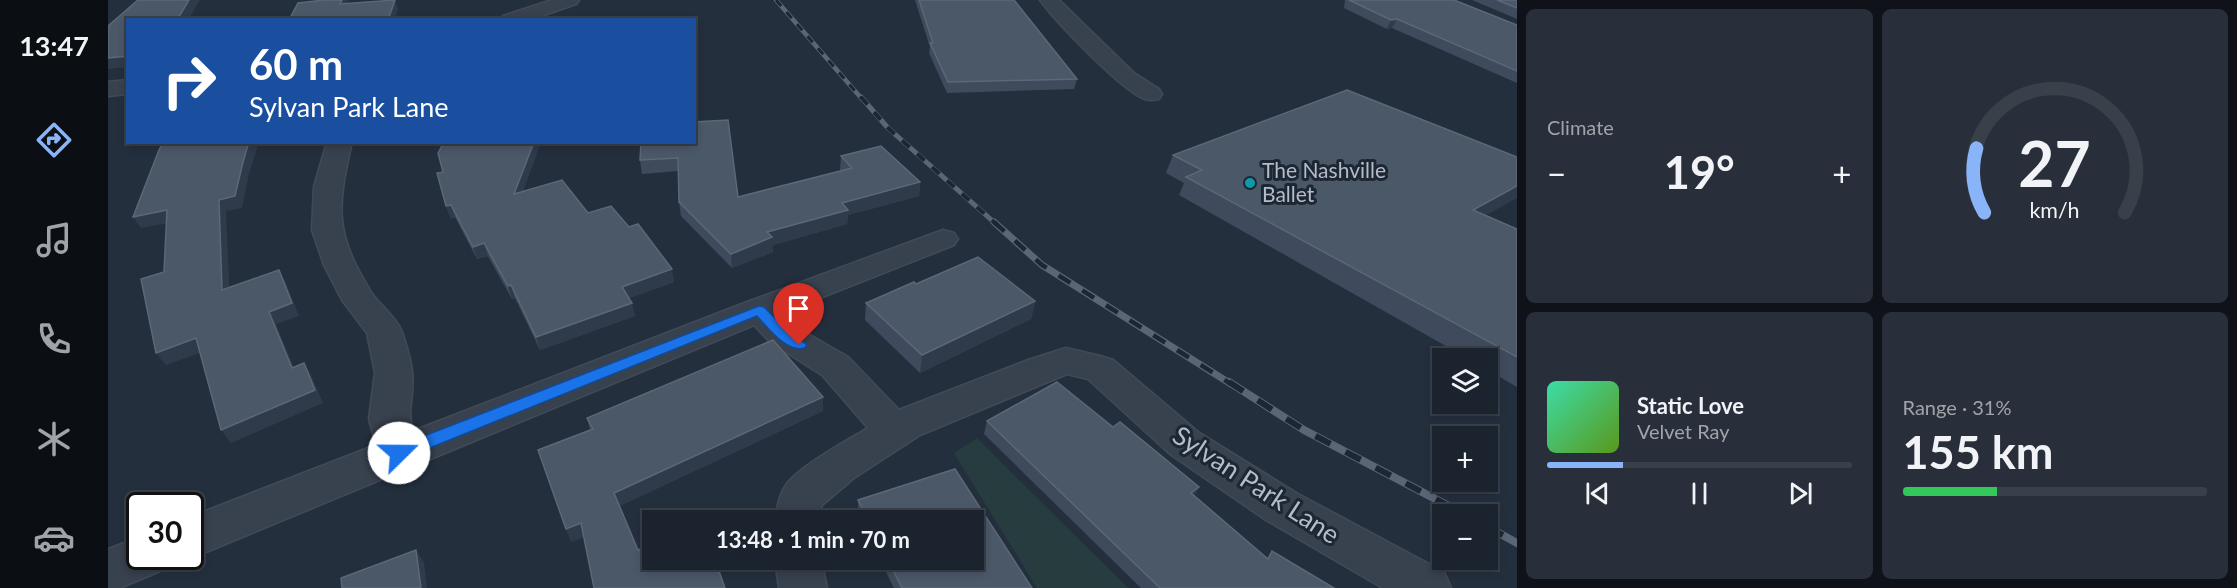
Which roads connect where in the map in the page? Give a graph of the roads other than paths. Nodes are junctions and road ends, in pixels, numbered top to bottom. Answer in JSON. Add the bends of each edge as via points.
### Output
{"nodes":[{"id":1,"x":570,"y":0,"type":"edge"},
{"id":2,"x":1049,"y":0,"type":"edge"},
{"id":3,"x":516,"y":18,"type":"edge"},
{"id":4,"x":126,"y":87,"type":"edge"},
{"id":5,"x":108,"y":89,"type":"edge"},
{"id":6,"x":1151,"y":94,"type":"dead end"},
{"id":7,"x":339,"y":144,"type":"edge"},
{"id":8,"x":943,"y":239,"type":"dead end"},
{"id":9,"x":759,"y":310,"type":"junction"},
{"id":10,"x":894,"y":431,"type":"junction"},
{"id":11,"x":399,"y":453,"type":"junction"},
{"id":12,"x":799,"y":510,"type":"edge"},
{"id":13,"x":204,"y":532,"type":"edge"},
{"id":14,"x":126,"y":564,"type":"edge"},
{"id":15,"x":800,"y":570,"type":"edge"},
{"id":16,"x":108,"y":571,"type":"edge"},
{"id":17,"x":803,"y":588,"type":"edge"},
{"id":18,"x":1427,"y":588,"type":"edge"}],
"edges":[{"from":1,"to":3,"type":"street"},
{"from":2,"to":6,"type":"street","via":[[1126,78]]},
{"from":4,"to":5,"type":"street"},
{"from":7,"to":11,"type":"street","via":[[327,196],[327,230],[359,300],[384,330],[394,373],[389,419]]},
{"from":8,"to":9,"type":"street"},
{"from":9,"to":10,"type":"street","via":[[782,334],[835,366]]},
{"from":9,"to":11,"type":"street"},
{"from":10,"to":12,"type":"street","name":"Sylvan Park Lane","via":[[839,466],[802,496]]},
{"from":10,"to":18,"type":"street","name":"Sylvan Park Lane","via":[[1049,366],[1066,361],[1100,369],[1184,443],[1282,507]]},
{"from":11,"to":13,"type":"street"},
{"from":14,"to":16,"type":"street"},
{"from":15,"to":17,"type":"street"}]}
